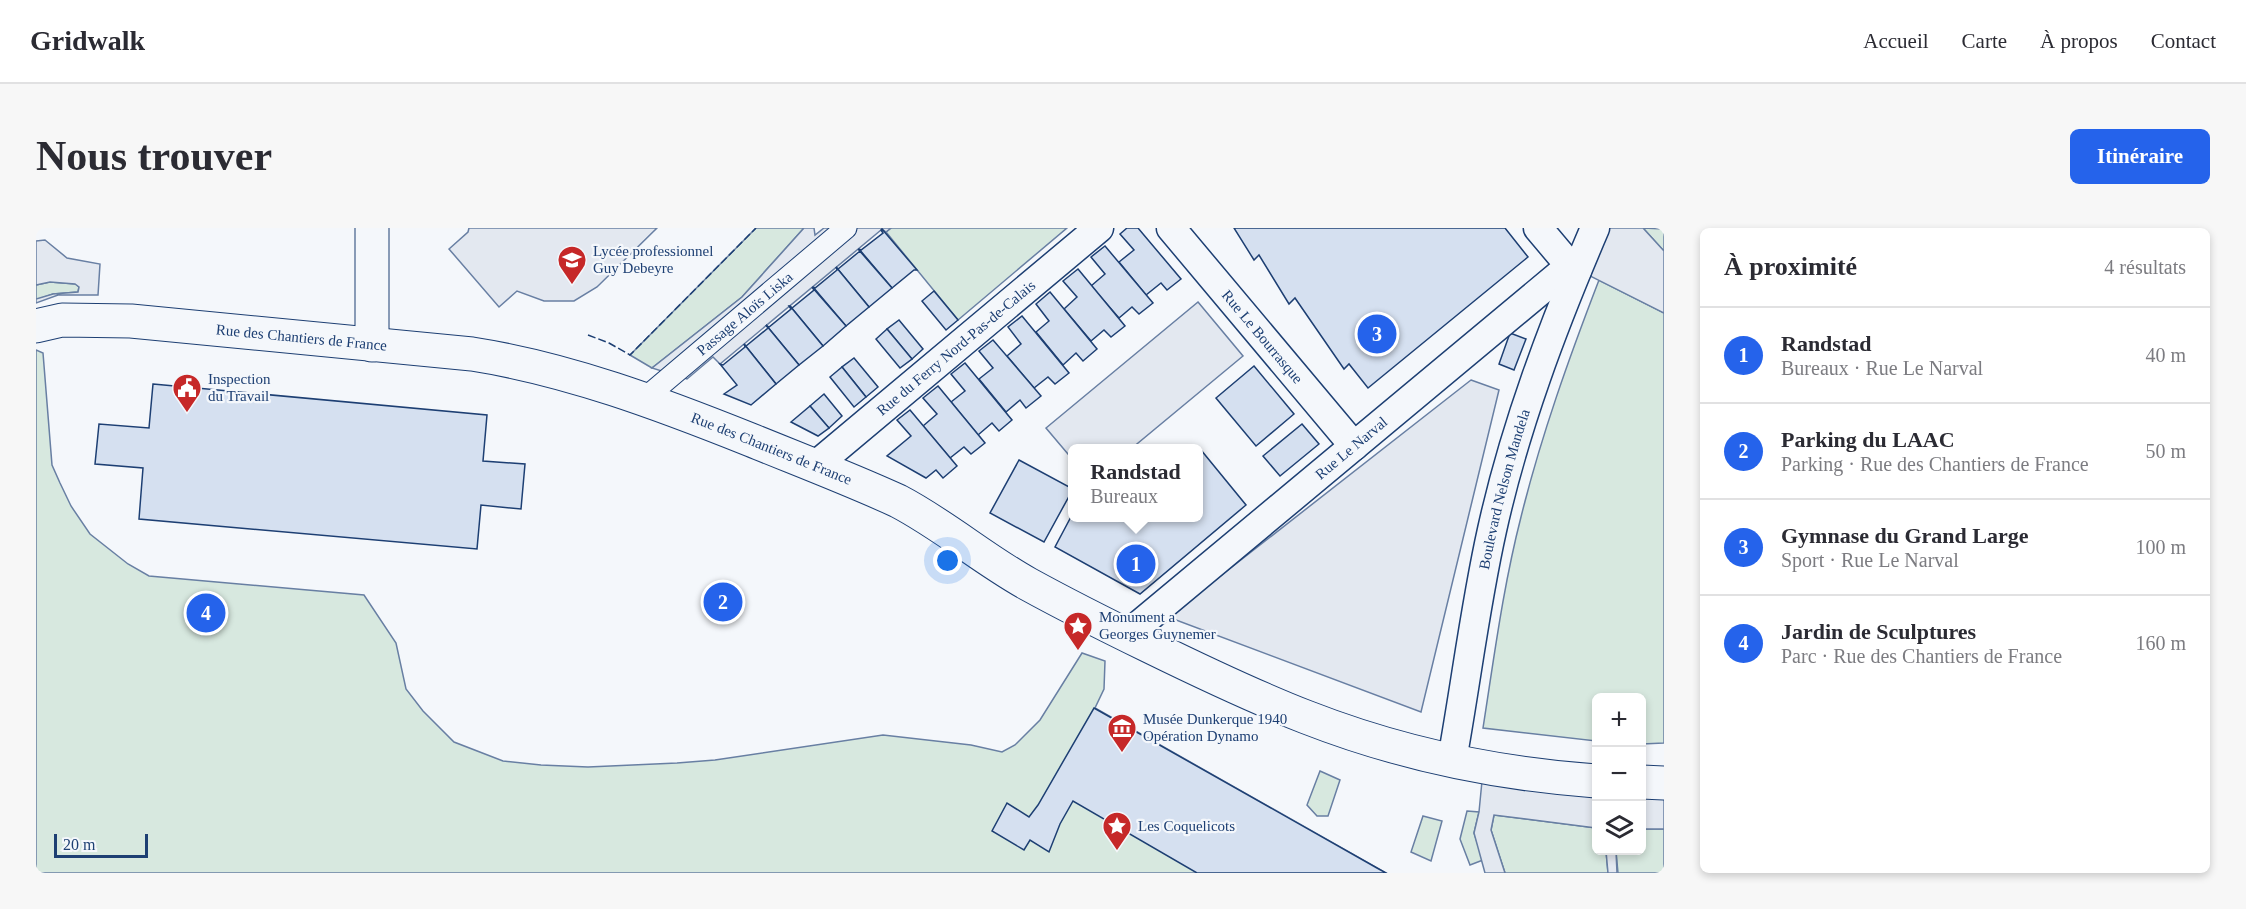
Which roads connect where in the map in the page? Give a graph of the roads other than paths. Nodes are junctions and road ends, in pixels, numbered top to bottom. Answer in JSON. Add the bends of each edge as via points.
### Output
{"nodes":[{"id":1,"x":372,"y":228,"type":"edge"},
{"id":2,"x":846,"y":228,"type":"edge"},
{"id":3,"x":1099,"y":228,"type":"edge"},
{"id":4,"x":1171,"y":228,"type":"edge"},
{"id":5,"x":1538,"y":228,"type":"edge"},
{"id":6,"x":1595,"y":228,"type":"edge"},
{"id":7,"x":1574,"y":268,"type":"junction"},
{"id":8,"x":36,"y":326,"type":"edge"},
{"id":9,"x":372,"y":345,"type":"junction"},
{"id":10,"x":644,"y":399,"type":"junction"},
{"id":11,"x":1354,"y":446,"type":"junction"},
{"id":12,"x":815,"y":466,"type":"junction"},
{"id":13,"x":1127,"y":635,"type":"junction"},
{"id":14,"x":1452,"y":760,"type":"junction"},
{"id":15,"x":1592,"y":781,"type":"edge"},
{"id":16,"x":1646,"y":782,"type":"edge"},
{"id":17,"x":1664,"y":783,"type":"edge"}],
"edges":[{"from":1,"to":9,"type":"street"},
{"from":2,"to":10,"type":"street","name":"Passage Aloïs Liska"},
{"from":3,"to":12,"type":"street","name":"Rue du Ferry Nord-Pas-de-Calais"},
{"from":4,"to":11,"type":"street","name":"Rue Le Bourrasque"},
{"from":5,"to":7,"type":"street"},
{"from":6,"to":7,"type":"street","name":"Boulevard Nelson Mandela"},
{"from":7,"to":11,"type":"street","name":"Rue Le Narval"},
{"from":7,"to":14,"type":"street","name":"Boulevard Nelson Mandela","via":[[1498,504]]},
{"from":8,"to":9,"type":"street","name":"Rue des Chantiers de France","via":[[62,320],[131,321]]},
{"from":9,"to":10,"type":"street","name":"Rue des Chantiers de France","via":[[500,359]]},
{"from":10,"to":12,"type":"street","name":"Rue des Chantiers de France"},
{"from":11,"to":13,"type":"street","name":"Rue Le Narval"},
{"from":12,"to":13,"type":"street","name":"Rue des Chantiers de France","via":[[916,510],[1025,583]]},
{"from":13,"to":14,"type":"street","name":"Rue des Chantiers de France","via":[[1305,717]]},
{"from":14,"to":15,"type":"street","name":"Rue des Chantiers de France"},
{"from":16,"to":17,"type":"street"}]}
